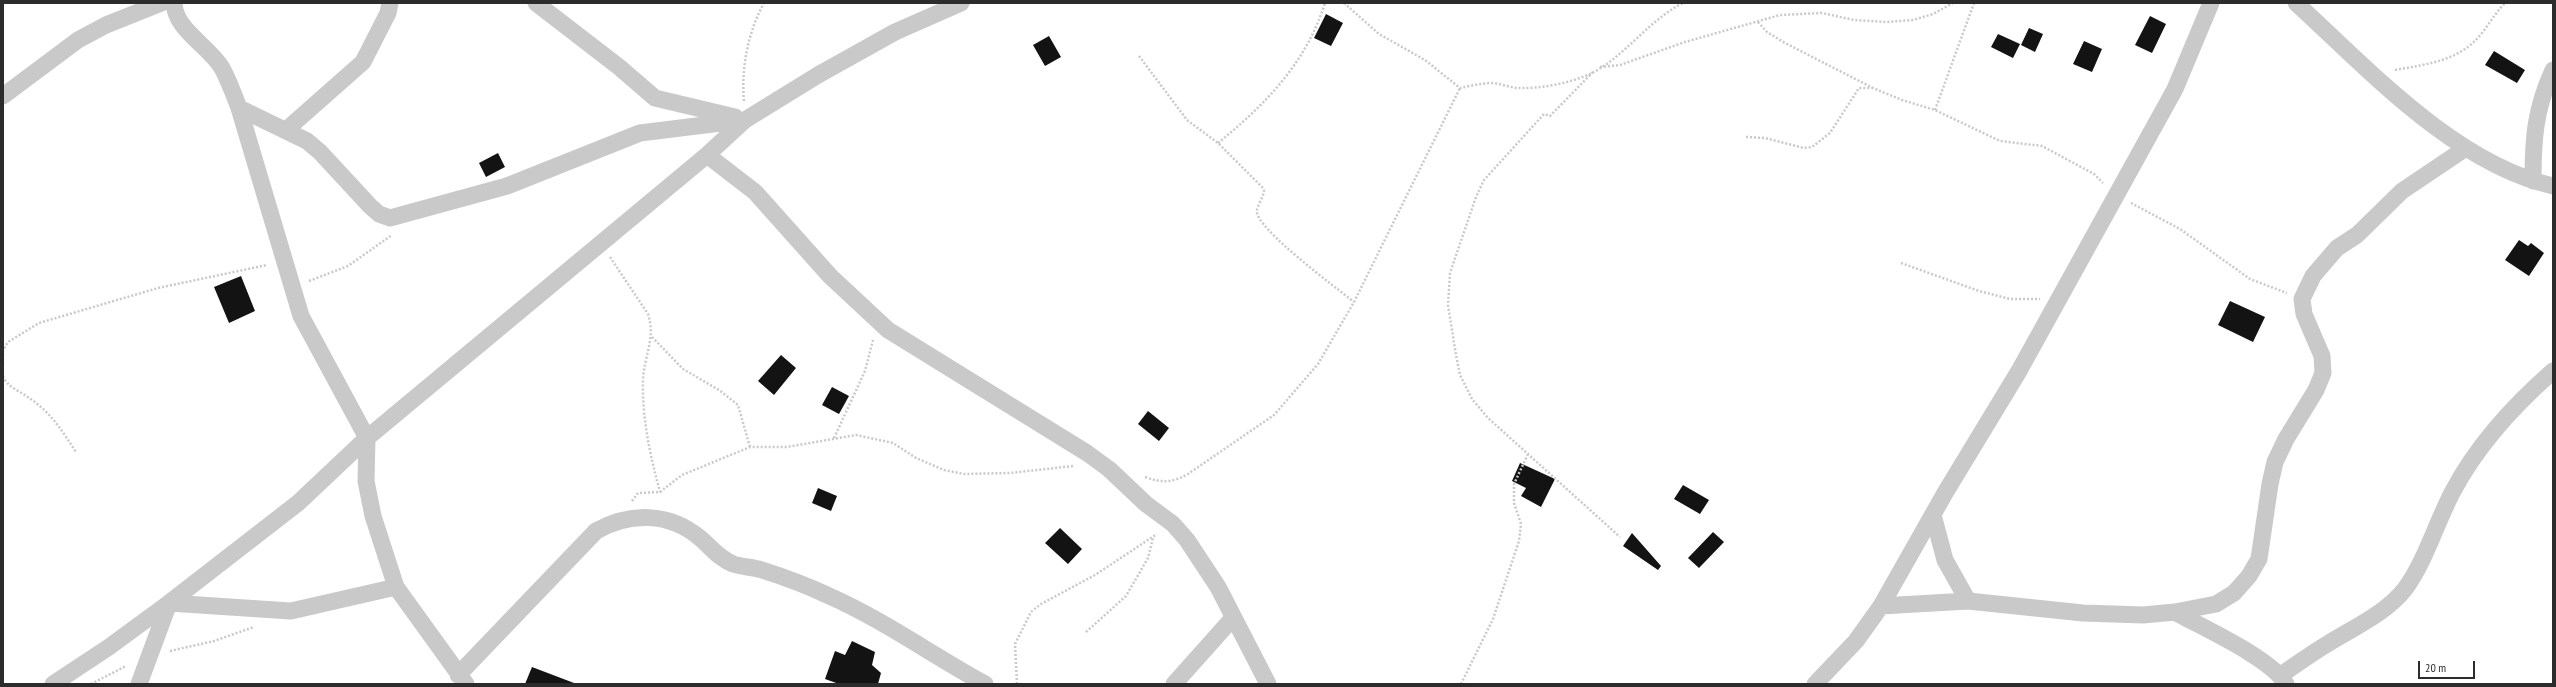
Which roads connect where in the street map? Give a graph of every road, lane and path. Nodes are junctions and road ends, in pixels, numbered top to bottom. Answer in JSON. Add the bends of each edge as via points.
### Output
{"nodes":[{"id":1,"x":161,"y":3,"type":"edge"},
{"id":2,"x":174,"y":3,"type":"edge"},
{"id":3,"x":390,"y":3,"type":"edge"},
{"id":4,"x":536,"y":3,"type":"edge"},
{"id":5,"x":764,"y":3,"type":"edge"},
{"id":6,"x":961,"y":3,"type":"edge"},
{"id":7,"x":1325,"y":3,"type":"edge"},
{"id":8,"x":1344,"y":3,"type":"edge"},
{"id":9,"x":1683,"y":3,"type":"edge"},
{"id":10,"x":1952,"y":3,"type":"edge"},
{"id":11,"x":1974,"y":3,"type":"edge"},
{"id":12,"x":2211,"y":3,"type":"edge"},
{"id":13,"x":2296,"y":3,"type":"edge"},
{"id":14,"x":2505,"y":3,"type":"edge"},
{"id":15,"x":1758,"y":22,"type":"junction"},
{"id":16,"x":1139,"y":56,"type":"dead end"},
{"id":17,"x":1600,"y":68,"type":"junction"},
{"id":18,"x":2553,"y":70,"type":"edge"},
{"id":19,"x":1593,"y":72,"type":"junction"},
{"id":20,"x":2374,"y":74,"type":"junction"},
{"id":21,"x":1460,"y":88,"type":"junction"},
{"id":22,"x":1874,"y":88,"type":"junction"},
{"id":23,"x":3,"y":96,"type":"edge"},
{"id":24,"x":239,"y":108,"type":"junction"},
{"id":25,"x":1935,"y":110,"type":"junction"},
{"id":26,"x":745,"y":120,"type":"junction"},
{"id":27,"x":286,"y":130,"type":"junction"},
{"id":28,"x":1746,"y":137,"type":"dead end"},
{"id":29,"x":1218,"y":143,"type":"junction"},
{"id":30,"x":2466,"y":148,"type":"junction"},
{"id":31,"x":706,"y":155,"type":"junction"},
{"id":32,"x":2533,"y":181,"type":"junction"},
{"id":33,"x":2553,"y":186,"type":"edge"},
{"id":34,"x":2117,"y":197,"type":"junction"},
{"id":35,"x":394,"y":234,"type":"dead end"},
{"id":36,"x":601,"y":244,"type":"junction"},
{"id":37,"x":283,"y":262,"type":"junction"},
{"id":38,"x":1901,"y":263,"type":"dead end"},
{"id":39,"x":292,"y":285,"type":"junction"},
{"id":40,"x":2058,"y":299,"type":"junction"},
{"id":41,"x":2302,"y":299,"type":"junction"},
{"id":42,"x":1354,"y":302,"type":"junction"},
{"id":43,"x":873,"y":318,"type":"junction"},
{"id":44,"x":652,"y":337,"type":"junction"},
{"id":45,"x":3,"y":364,"type":"edge"},
{"id":46,"x":2553,"y":371,"type":"edge"},
{"id":47,"x":3,"y":376,"type":"edge"},
{"id":48,"x":367,"y":438,"type":"junction"},
{"id":49,"x":834,"y":438,"type":"junction"},
{"id":50,"x":750,"y":447,"type":"junction"},
{"id":51,"x":76,"y":452,"type":"dead end"},
{"id":52,"x":1528,"y":454,"type":"junction"},
{"id":53,"x":1075,"y":466,"type":"dead end"},
{"id":54,"x":1143,"y":476,"type":"dead end"},
{"id":55,"x":660,"y":492,"type":"junction"},
{"id":56,"x":1934,"y":515,"type":"junction"},
{"id":57,"x":616,"y":521,"type":"junction"},
{"id":58,"x":1173,"y":524,"type":"junction"},
{"id":59,"x":1153,"y":537,"type":"junction"},
{"id":60,"x":1620,"y":537,"type":"dead end"},
{"id":61,"x":396,"y":587,"type":"junction"},
{"id":62,"x":1968,"y":601,"type":"junction"},
{"id":63,"x":169,"y":603,"type":"junction"},
{"id":64,"x":1881,"y":606,"type":"junction"},
{"id":65,"x":2175,"y":612,"type":"junction"},
{"id":66,"x":1232,"y":618,"type":"junction"},
{"id":67,"x":258,"y":626,"type":"dead end"},
{"id":68,"x":1086,"y":632,"type":"dead end"},
{"id":69,"x":152,"y":655,"type":"junction"},
{"id":70,"x":462,"y":679,"type":"edge"},
{"id":71,"x":2284,"y":679,"type":"edge"},
{"id":72,"x":53,"y":684,"type":"edge"},
{"id":73,"x":91,"y":684,"type":"edge"},
{"id":74,"x":139,"y":684,"type":"edge"},
{"id":75,"x":985,"y":684,"type":"edge"},
{"id":76,"x":1017,"y":684,"type":"edge"},
{"id":77,"x":1174,"y":684,"type":"edge"},
{"id":78,"x":1268,"y":684,"type":"edge"},
{"id":79,"x":1461,"y":684,"type":"edge"},
{"id":80,"x":1815,"y":684,"type":"edge"}],
"edges":[{"from":1,"to":23,"type":"street","via":[[106,25],[78,40]]},
{"from":2,"to":24,"type":"street","via":[[174,12],[181,23],[222,68]]},
{"from":3,"to":27,"type":"street","via":[[388,13],[362,62]]},
{"from":4,"to":26,"type":"street","via":[[620,67],[654,98]]},
{"from":5,"to":26,"type":"path","via":[[756,18],[745,61],[742,85]]},
{"from":6,"to":26,"type":"street","via":[[895,32]]},
{"from":7,"to":29,"type":"path","via":[[1299,62],[1260,106]]},
{"from":8,"to":21,"type":"path","via":[[1379,34],[1425,60]]},
{"from":9,"to":17,"type":"path","via":[[1668,11]]},
{"from":10,"to":15,"type":"path","via":[[1933,14],[1914,20],[1867,21],[1822,13],[1801,13],[1780,15]]},
{"from":11,"to":25,"type":"path"},
{"from":12,"to":34,"type":"street","via":[[2175,89]]},
{"from":13,"to":20,"type":"street"},
{"from":14,"to":20,"type":"path","via":[[2482,33],[2465,50],[2452,58]]},
{"from":15,"to":17,"type":"path","via":[[1685,42],[1620,65]]},
{"from":15,"to":22,"type":"path","via":[[1767,32],[1785,43]]},
{"from":16,"to":29,"type":"path","via":[[1187,120]]},
{"from":17,"to":19,"type":"path"},
{"from":18,"to":32,"type":"street","via":[[2542,95],[2534,125]]},
{"from":19,"to":21,"type":"path","via":[[1569,81],[1538,86],[1516,88],[1492,83]]},
{"from":19,"to":52,"type":"path","via":[[1550,116],[1544,114],[1484,180],[1450,274],[1448,305],[1460,376],[1476,404]]},
{"from":20,"to":30,"type":"street","via":[[2431,123]]},
{"from":21,"to":42,"type":"path"},
{"from":22,"to":25,"type":"path"},
{"from":22,"to":28,"type":"path","via":[[1859,88],[1830,133],[1812,147],[1804,148],[1765,138]]},
{"from":24,"to":27,"type":"street"},
{"from":24,"to":37,"type":"street"},
{"from":25,"to":34,"type":"path","via":[[2000,141],[2042,146],[2059,154],[2094,174]]},
{"from":26,"to":27,"type":"street","via":[[640,133],[508,186],[390,218],[379,214],[370,206],[320,152]]},
{"from":26,"to":31,"type":"street"},
{"from":29,"to":42,"type":"path","via":[[1262,187],[1264,192],[1256,212],[1260,223],[1284,247]]},
{"from":30,"to":32,"type":"street","via":[[2500,167]]},
{"from":30,"to":41,"type":"street","via":[[2402,191],[2357,235],[2337,248],[2313,276]]},
{"from":31,"to":36,"type":"street"},
{"from":31,"to":43,"type":"street","via":[[755,192],[830,276]]},
{"from":32,"to":33,"type":"street"},
{"from":34,"to":40,"type":"street"},
{"from":34,"to":41,"type":"path","via":[[2147,209],[2180,229],[2250,279]]},
{"from":35,"to":39,"type":"path","via":[[348,266],[322,278]]},
{"from":36,"to":44,"type":"path","via":[[648,314]]},
{"from":36,"to":48,"type":"street"},
{"from":37,"to":39,"type":"street"},
{"from":37,"to":45,"type":"path","via":[[158,288],[39,323],[8,342],[3,350]]},
{"from":38,"to":40,"type":"path","via":[[1979,291],[2010,299]]},
{"from":39,"to":48,"type":"street","via":[[301,316]]},
{"from":40,"to":56,"type":"street"},
{"from":41,"to":65,"type":"street","via":[[2304,314],[2322,356],[2324,373],[2275,462],[2259,559],[2249,576],[2234,593],[2216,604]]},
{"from":42,"to":54,"type":"path","via":[[1318,364],[1274,414],[1177,480],[1162,483]]},
{"from":43,"to":49,"type":"path","via":[[874,331],[866,371]]},
{"from":43,"to":58,"type":"street","via":[[944,366],[1087,453]]},
{"from":44,"to":50,"type":"path","via":[[683,369],[719,390],[738,405]]},
{"from":44,"to":55,"type":"path","via":[[643,371],[644,416],[646,438]]},
{"from":46,"to":71,"type":"street","via":[[2488,437],[2472,459],[2452,492],[2415,573],[2404,590],[2386,608]]},
{"from":47,"to":51,"type":"path","via":[[7,383],[43,407]]},
{"from":48,"to":61,"type":"street","via":[[366,481]]},
{"from":48,"to":63,"type":"street","via":[[298,503]]},
{"from":49,"to":50,"type":"path","via":[[823,443],[787,447]]},
{"from":49,"to":53,"type":"path","via":[[856,435],[879,438],[944,470],[964,474],[1010,473]]},
{"from":50,"to":55,"type":"path","via":[[682,475]]},
{"from":52,"to":60,"type":"path"},
{"from":52,"to":79,"type":"path","via":[[1514,484],[1514,503],[1521,524],[1519,541],[1493,619]]},
{"from":55,"to":57,"type":"path","via":[[638,493]]},
{"from":56,"to":62,"type":"street","via":[[1945,560]]},
{"from":56,"to":64,"type":"street"},
{"from":57,"to":70,"type":"street","via":[[596,531]]},
{"from":57,"to":75,"type":"street","via":[[646,516],[675,524],[695,535],[720,558],[734,564],[760,569],[828,595]]},
{"from":58,"to":59,"type":"path"},
{"from":58,"to":66,"type":"street","via":[[1187,540],[1218,587]]},
{"from":59,"to":68,"type":"path","via":[[1148,558],[1126,596]]},
{"from":59,"to":76,"type":"path","via":[[1031,612],[1015,644]]},
{"from":61,"to":63,"type":"street","via":[[291,611]]},
{"from":61,"to":70,"type":"street"},
{"from":62,"to":64,"type":"street"},
{"from":62,"to":65,"type":"street","via":[[2083,613],[2144,615]]},
{"from":63,"to":69,"type":"street"},
{"from":63,"to":72,"type":"street"},
{"from":64,"to":80,"type":"street","via":[[1856,641]]},
{"from":65,"to":71,"type":"street","via":[[2247,652]]},
{"from":66,"to":77,"type":"street"},
{"from":66,"to":78,"type":"street"},
{"from":67,"to":69,"type":"path"},
{"from":69,"to":73,"type":"path"},
{"from":69,"to":74,"type":"street"}]}
